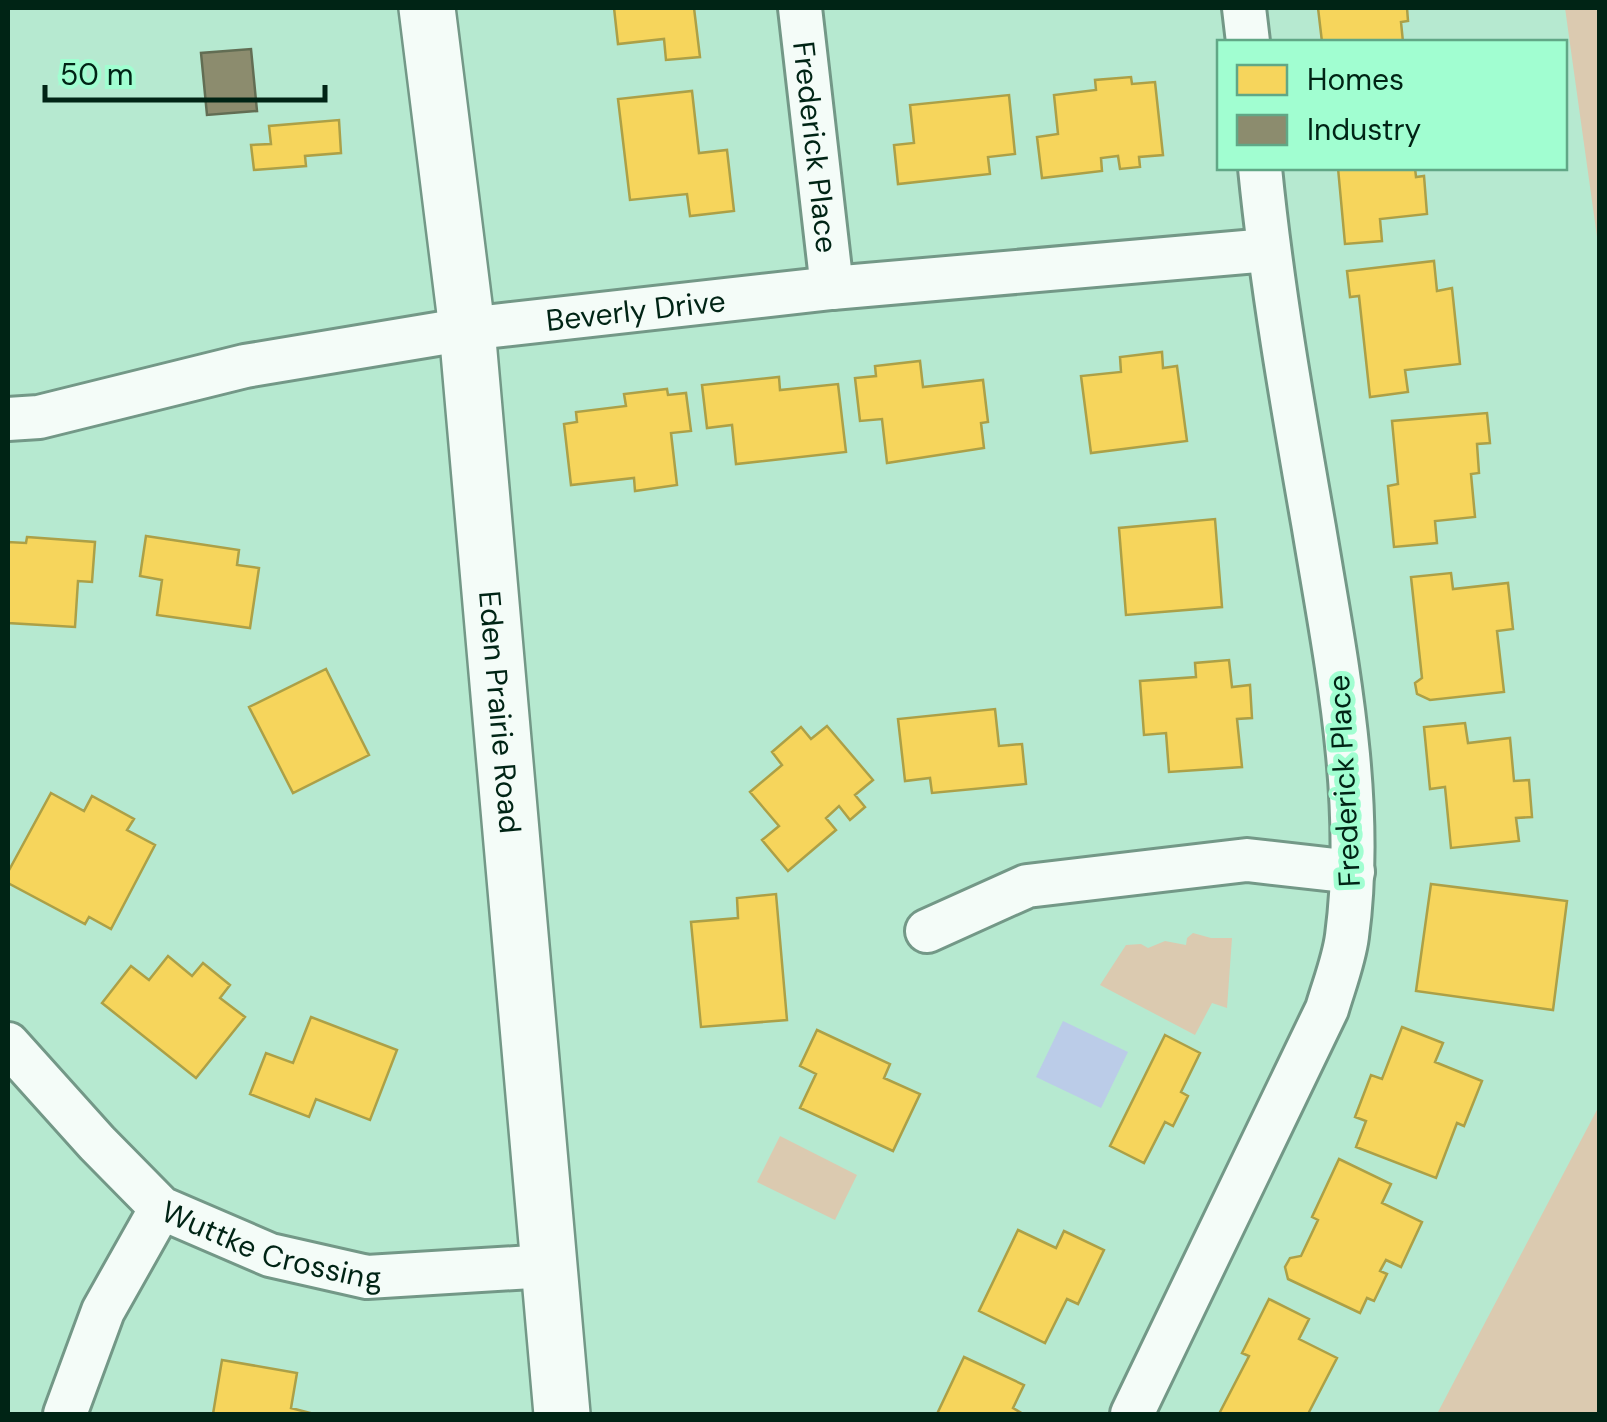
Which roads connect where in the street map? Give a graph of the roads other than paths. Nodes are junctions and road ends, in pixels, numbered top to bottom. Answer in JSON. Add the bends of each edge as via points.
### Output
{"nodes":[{"id":1,"x":427,"y":8,"type":"edge"},
{"id":2,"x":800,"y":8,"type":"edge"},
{"id":3,"x":1244,"y":8,"type":"edge"},
{"id":4,"x":1248,"y":40,"type":"edge"},
{"id":5,"x":1260,"y":170,"type":"edge"},
{"id":6,"x":1268,"y":250,"type":"junction"},
{"id":7,"x":832,"y":288,"type":"junction"},
{"id":8,"x":467,"y":329,"type":"junction"},
{"id":9,"x":8,"y":419,"type":"edge"},
{"id":10,"x":1353,"y":872,"type":"junction"},
{"id":11,"x":927,"y":931,"type":"dead end"},
{"id":12,"x":8,"y":1044,"type":"edge"},
{"id":13,"x":161,"y":1208,"type":"junction"},
{"id":14,"x":548,"y":1266,"type":"junction"},
{"id":15,"x":66,"y":1414,"type":"edge"},
{"id":16,"x":562,"y":1414,"type":"edge"},
{"id":17,"x":1132,"y":1414,"type":"edge"}],
"edges":[{"from":1,"to":8,"type":"street","name":"Eden Prairie Road"},
{"from":2,"to":7,"type":"street","name":"Frederick Place"},
{"from":3,"to":4,"type":"street"},
{"from":5,"to":6,"type":"street","name":"Frederick Place"},
{"from":6,"to":7,"type":"street","name":"Beverly Drive"},
{"from":6,"to":10,"type":"street","name":"Frederick Place","via":[[1336,645]]},
{"from":7,"to":8,"type":"street","name":"Beverly Drive"},
{"from":8,"to":9,"type":"street","name":"Beverly Drive","via":[[245,366]]},
{"from":8,"to":14,"type":"street","name":"Eden Prairie Road"},
{"from":10,"to":11,"type":"street","via":[[1247,860],[1027,886]]},
{"from":10,"to":17,"type":"street","name":"Frederick Place","via":[[1347,940],[1326,1009]]},
{"from":12,"to":13,"type":"street","name":"Wuttke Crossing"},
{"from":13,"to":14,"type":"street","name":"Wuttke Crossing","via":[[270,1255],[367,1277]]},
{"from":13,"to":15,"type":"street","via":[[103,1311]]},
{"from":14,"to":16,"type":"street","name":"Eden Prairie Road"}]}
